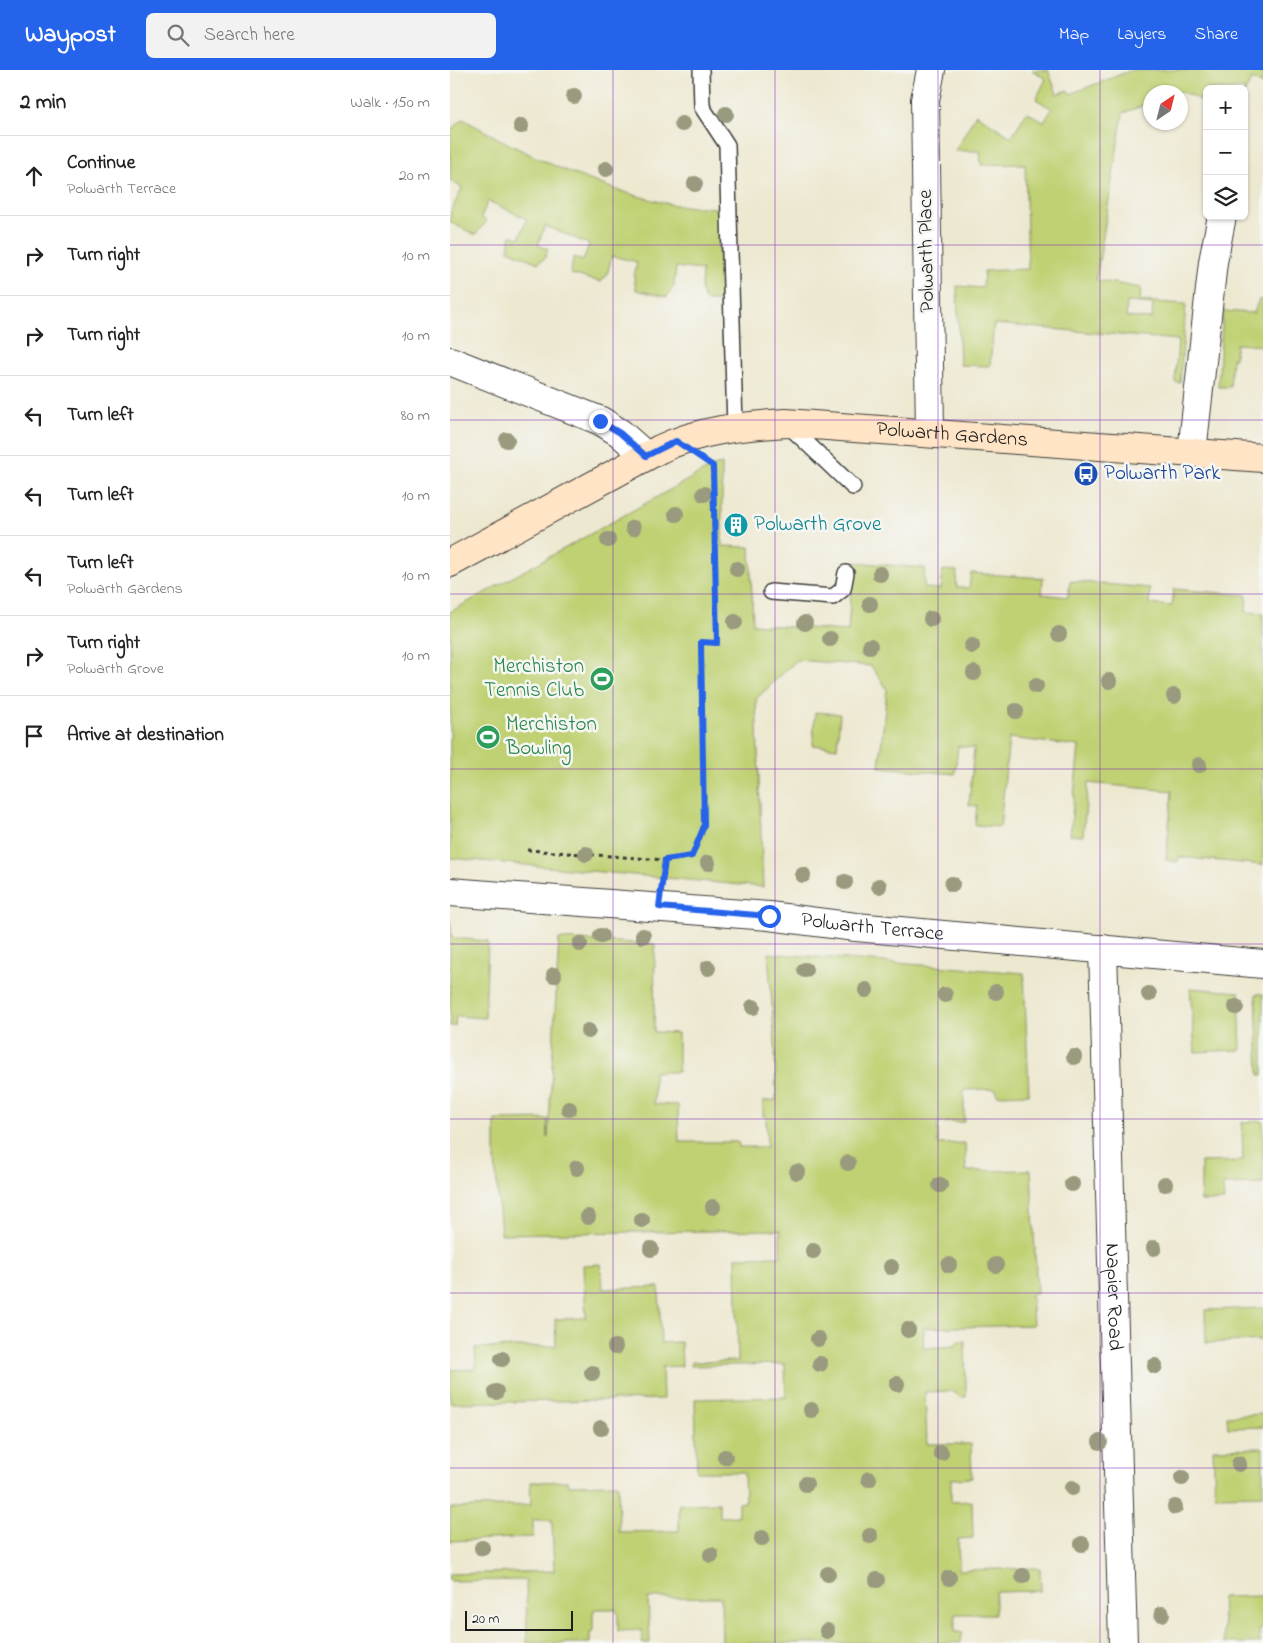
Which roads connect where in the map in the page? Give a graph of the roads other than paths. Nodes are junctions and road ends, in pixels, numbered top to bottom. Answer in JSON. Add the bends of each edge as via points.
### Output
{"nodes":[{"id":1,"x":701,"y":70,"type":"edge"},
{"id":2,"x":931,"y":70,"type":"edge"},
{"id":3,"x":1221,"y":220,"type":"edge"},
{"id":4,"x":450,"y":361,"type":"edge"},
{"id":5,"x":786,"y":423,"type":"junction"},
{"id":6,"x":735,"y":427,"type":"junction"},
{"id":7,"x":930,"y":432,"type":"junction"},
{"id":8,"x":1192,"y":452,"type":"junction"},
{"id":9,"x":646,"y":456,"type":"junction"},
{"id":10,"x":1263,"y":458,"type":"edge"},
{"id":11,"x":853,"y":487,"type":"dead end"},
{"id":12,"x":450,"y":563,"type":"edge"},
{"id":13,"x":846,"y":573,"type":"dead end"},
{"id":14,"x":771,"y":592,"type":"dead end"},
{"id":15,"x":450,"y":892,"type":"edge"},
{"id":16,"x":1103,"y":949,"type":"junction"},
{"id":17,"x":1263,"y":964,"type":"edge"},
{"id":18,"x":1123,"y":1643,"type":"edge"}],
"edges":[{"from":1,"to":6,"type":"lane","via":[[702,107],[727,145]]},
{"from":2,"to":7,"type":"street","name":"Polwarth Place","via":[[925,100]]},
{"from":3,"to":8,"type":"street","via":[[1213,262]]},
{"from":4,"to":9,"type":"street","via":[[600,421],[620,433]]},
{"from":5,"to":6,"type":"street","name":"Polwarth Gardens"},
{"from":5,"to":7,"type":"street","name":"Polwarth Gardens"},
{"from":5,"to":11,"type":"lane"},
{"from":6,"to":9,"type":"street","name":"Polwarth Gardens","via":[[676,441]]},
{"from":7,"to":8,"type":"street","name":"Polwarth Gardens"},
{"from":8,"to":10,"type":"street","name":"Polwarth Gardens"},
{"from":9,"to":12,"type":"street"},
{"from":13,"to":14,"type":"lane","via":[[843,589],[833,597]]},
{"from":15,"to":16,"type":"street","name":"Polwarth Terrace","via":[[769,916]]},
{"from":16,"to":17,"type":"street","name":"Polwarth Terrace"},
{"from":16,"to":18,"type":"street","name":"Napier Road"}]}
